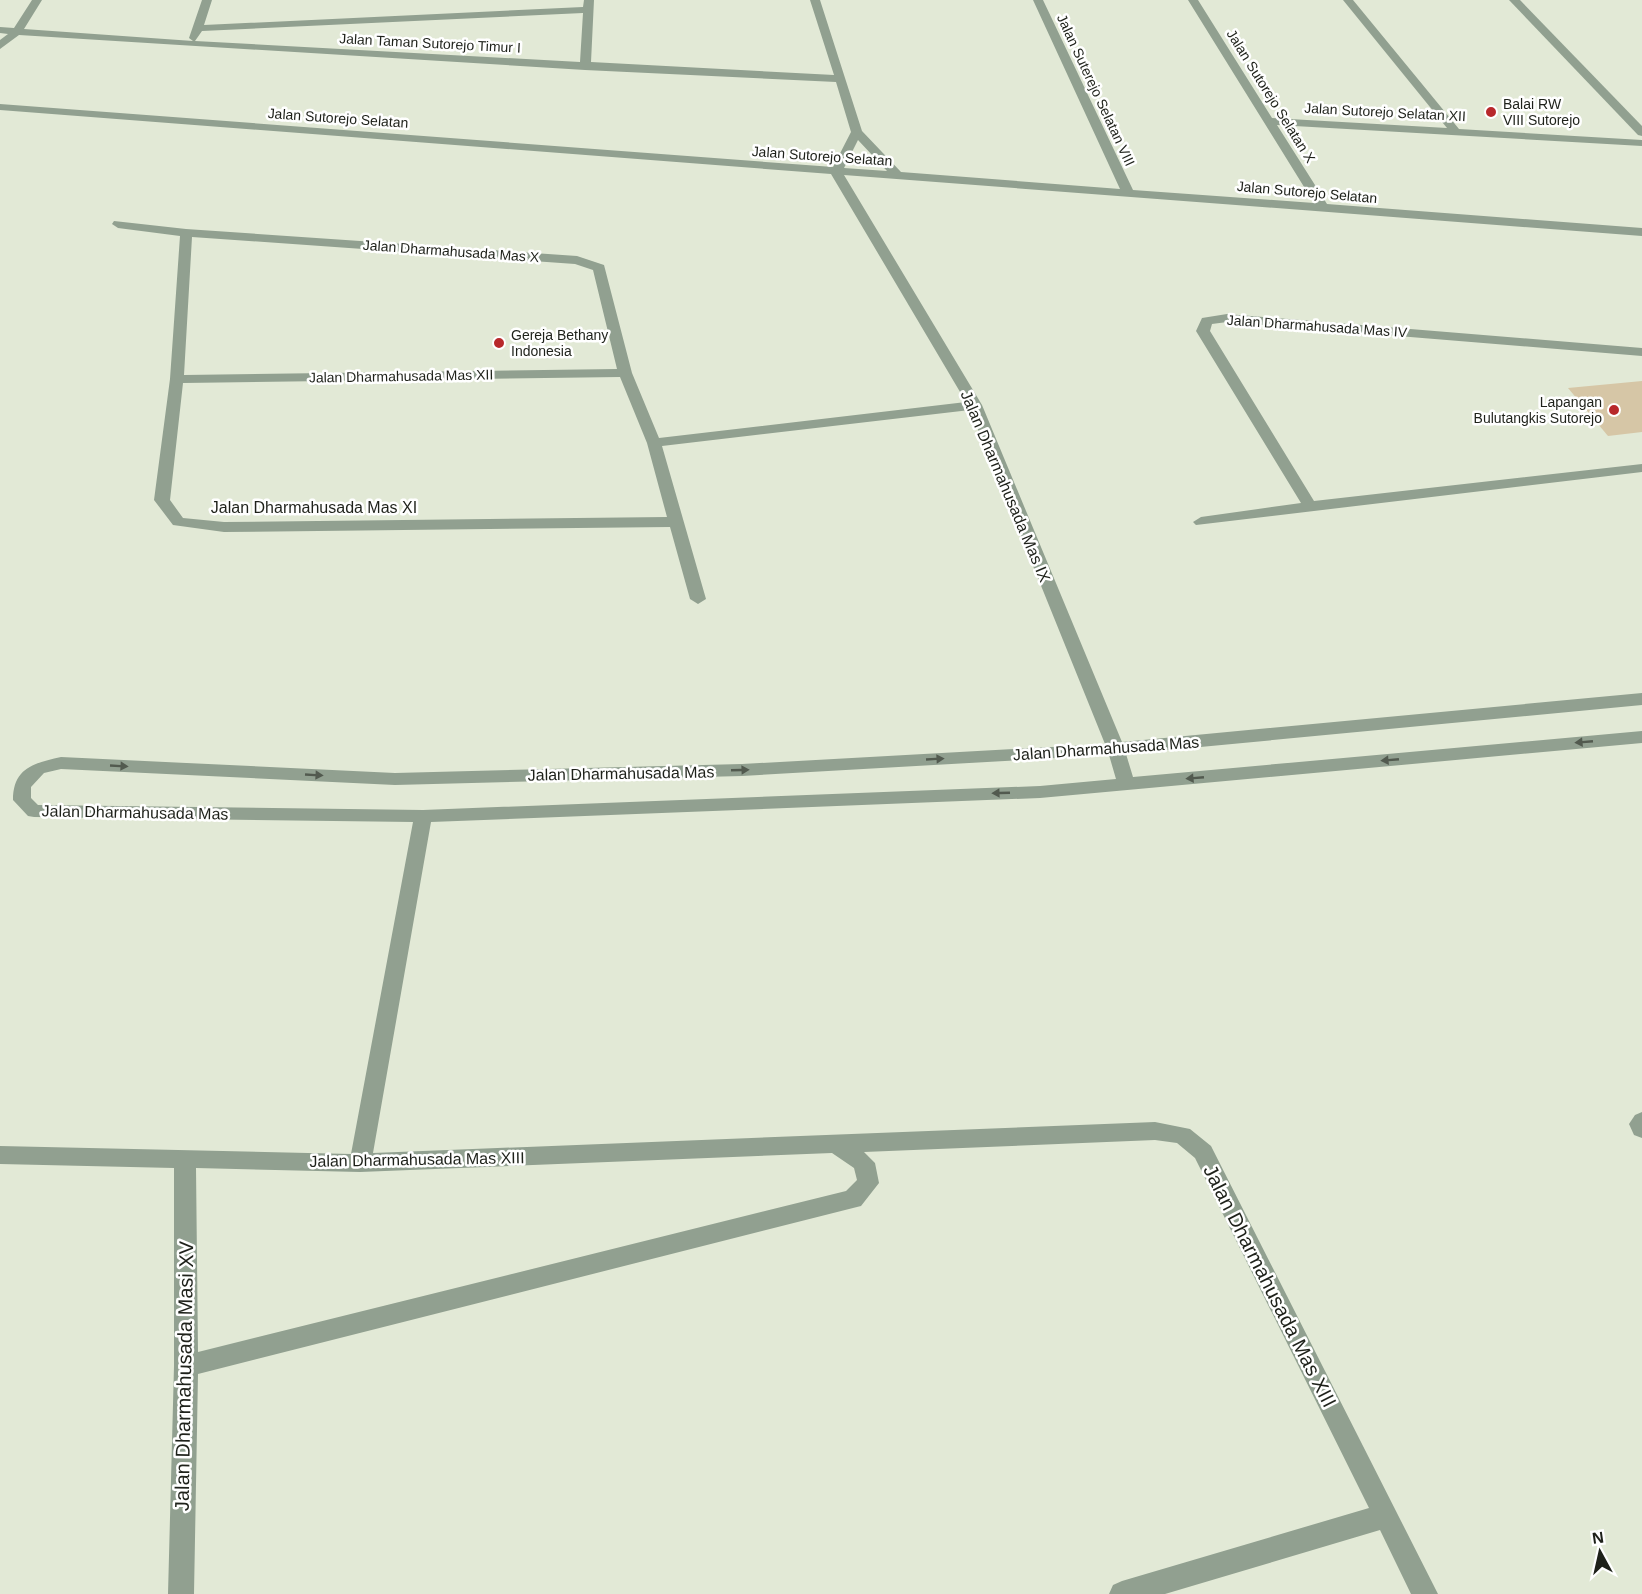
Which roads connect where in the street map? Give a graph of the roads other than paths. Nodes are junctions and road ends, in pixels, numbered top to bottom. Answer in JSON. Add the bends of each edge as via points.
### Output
{"nodes":[{"id":1,"x":37,"y":0,"type":"edge"},
{"id":2,"x":207,"y":0,"type":"edge"},
{"id":3,"x":815,"y":0,"type":"edge"},
{"id":4,"x":1038,"y":0,"type":"edge"},
{"id":5,"x":1192,"y":0,"type":"edge"},
{"id":6,"x":1348,"y":0,"type":"edge"},
{"id":7,"x":1514,"y":0,"type":"edge"},
{"id":8,"x":589,"y":5,"type":"edge"},
{"id":9,"x":197,"y":28,"type":"junction"},
{"id":10,"x":0,"y":30,"type":"edge"},
{"id":11,"x":17,"y":31,"type":"junction"},
{"id":12,"x":192,"y":44,"type":"junction"},
{"id":13,"x":0,"y":46,"type":"edge"},
{"id":14,"x":585,"y":67,"type":"junction"},
{"id":15,"x":841,"y":79,"type":"junction"},
{"id":16,"x":0,"y":107,"type":"edge"},
{"id":17,"x":1270,"y":121,"type":"junction"},
{"id":18,"x":1455,"y":131,"type":"junction"},
{"id":19,"x":856,"y":132,"type":"junction"},
{"id":20,"x":1642,"y":133,"type":"edge"},
{"id":21,"x":1642,"y":143,"type":"edge"},
{"id":22,"x":836,"y":172,"type":"junction"},
{"id":23,"x":899,"y":177,"type":"junction"},
{"id":24,"x":1128,"y":192,"type":"junction"},
{"id":25,"x":1323,"y":208,"type":"junction"},
{"id":26,"x":118,"y":224,"type":"dead end"},
{"id":27,"x":1642,"y":232,"type":"edge"},
{"id":28,"x":186,"y":233,"type":"junction"},
{"id":29,"x":1642,"y":352,"type":"edge"},
{"id":30,"x":625,"y":373,"type":"junction"},
{"id":31,"x":177,"y":378,"type":"junction"},
{"id":32,"x":975,"y":405,"type":"junction"},
{"id":33,"x":654,"y":443,"type":"junction"},
{"id":34,"x":1642,"y":468,"type":"edge"},
{"id":35,"x":1310,"y":506,"type":"junction"},
{"id":36,"x":674,"y":522,"type":"junction"},
{"id":37,"x":1201,"y":522,"type":"dead end"},
{"id":38,"x":698,"y":599,"type":"dead end"},
{"id":39,"x":1642,"y":699,"type":"edge"},
{"id":40,"x":1642,"y":737,"type":"edge"},
{"id":41,"x":1116,"y":749,"type":"junction"},
{"id":42,"x":1126,"y":784,"type":"junction"},
{"id":43,"x":423,"y":816,"type":"junction"},
{"id":44,"x":834,"y":1143,"type":"junction"},
{"id":45,"x":0,"y":1155,"type":"edge"},
{"id":46,"x":185,"y":1159,"type":"junction"},
{"id":47,"x":360,"y":1163,"type":"junction"},
{"id":48,"x":186,"y":1365,"type":"junction"},
{"id":49,"x":1385,"y":1516,"type":"junction"},
{"id":50,"x":181,"y":1594,"type":"edge"},
{"id":51,"x":1122,"y":1594,"type":"edge"},
{"id":52,"x":1425,"y":1594,"type":"edge"}],
"edges":[{"from":1,"to":11,"type":"street"},
{"from":2,"to":9,"type":"street"},
{"from":3,"to":15,"type":"street"},
{"from":4,"to":24,"type":"street","name":"Jalan Suterejo Selatan VIII"},
{"from":5,"to":17,"type":"street","name":"Jalan Sutorejo Selatan X"},
{"from":6,"to":18,"type":"street"},
{"from":7,"to":20,"type":"street"},
{"from":8,"to":9,"type":"street"},
{"from":8,"to":14,"type":"street"},
{"from":9,"to":12,"type":"street"},
{"from":10,"to":11,"type":"street","name":"Jalan Taman Sutorejo Timur I"},
{"from":11,"to":12,"type":"street","name":"Jalan Taman Sutorejo Timur I"},
{"from":11,"to":13,"type":"street"},
{"from":12,"to":14,"type":"street","name":"Jalan Taman Sutorejo Timur I"},
{"from":14,"to":15,"type":"street","name":"Jalan Taman Sutorejo Timur I"},
{"from":15,"to":19,"type":"street"},
{"from":16,"to":22,"type":"street","name":"Jalan Sutorejo Selatan"},
{"from":17,"to":18,"type":"street","name":"Jalan Sutorejo Selatan XII"},
{"from":17,"to":25,"type":"street","name":"Jalan Sutorejo Selatan X"},
{"from":18,"to":21,"type":"street","name":"Jalan Sutorejo Selatan XII"},
{"from":19,"to":22,"type":"street"},
{"from":19,"to":23,"type":"street"},
{"from":22,"to":23,"type":"street","name":"Jalan Sutorejo Selatan"},
{"from":22,"to":32,"type":"street","name":"Jalan Dharmahusada Mas IX"},
{"from":23,"to":24,"type":"street","name":"Jalan Sutorejo Selatan"},
{"from":24,"to":25,"type":"street","name":"Jalan Sutorejo Selatan"},
{"from":25,"to":27,"type":"street","name":"Jalan Sutorejo Selatan"},
{"from":26,"to":28,"type":"street","name":"Jalan Dharmahusada Mas X"},
{"from":28,"to":30,"type":"street","name":"Jalan Dharmahusada Mas X","via":[[589,262],[599,268]]},
{"from":28,"to":31,"type":"street","name":"Jalan Dharmahusada Mas XI"},
{"from":29,"to":35,"type":"street","name":"Jalan Dharmahusada Mas IV","via":[[1227,318],[1207,321],[1203,331]]},
{"from":30,"to":31,"type":"street","name":"Jalan Dharmahusada Mas XII"},
{"from":30,"to":33,"type":"street","name":"Jalan Dharmahusada Mas X"},
{"from":31,"to":36,"type":"street","name":"Jalan Dharmahusada Mas XI","via":[[162,500],[178,522],[224,527]]},
{"from":32,"to":33,"type":"street"},
{"from":32,"to":41,"type":"street","name":"Jalan Dharmahusada Mas IX"},
{"from":33,"to":36,"type":"street","name":"Jalan Dharmahusada Mas X"},
{"from":34,"to":35,"type":"street"},
{"from":35,"to":37,"type":"street"},
{"from":36,"to":38,"type":"street","name":"Jalan Dharmahusada Mas X"},
{"from":39,"to":41,"type":"street","name":"Jalan Dharmahusada Mas"},
{"from":40,"to":42,"type":"street","name":"Jalan Dharmahusada Mas","one_way":true},
{"from":41,"to":42,"type":"street","name":"Jalan Dharmahusada Mas IX"},
{"from":43,"to":41,"type":"street","name":"Jalan Dharmahusada Mas","one_way":true,"via":[[34,811],[22,800],[22,786],[38,768],[61,763],[395,779],[742,770]]},
{"from":42,"to":43,"type":"street","name":"Jalan Dharmahusada Mas","one_way":true,"via":[[1040,792]]},
{"from":43,"to":47,"type":"street"},
{"from":44,"to":47,"type":"street","name":"Jalan Dharmahusada Mas XIII"},
{"from":44,"to":48,"type":"street","via":[[864,1163],[868,1183],[854,1199]]},
{"from":44,"to":49,"type":"street","name":"Jalan Dharmahusada Mas XIII","via":[[1155,1131],[1182,1136],[1203,1152]]},
{"from":45,"to":46,"type":"street","name":"Jalan Dharmahusada Mas XIII"},
{"from":46,"to":47,"type":"street","name":"Jalan Dharmahusada Mas XIII"},
{"from":46,"to":48,"type":"street","name":"Jalan Dharmahusada Masi XV"},
{"from":48,"to":50,"type":"street","name":"Jalan Dharmahusada Masi XV"},
{"from":49,"to":51,"type":"street"},
{"from":49,"to":52,"type":"street","name":"Jalan Dharmahusada Mas XIII"}]}
